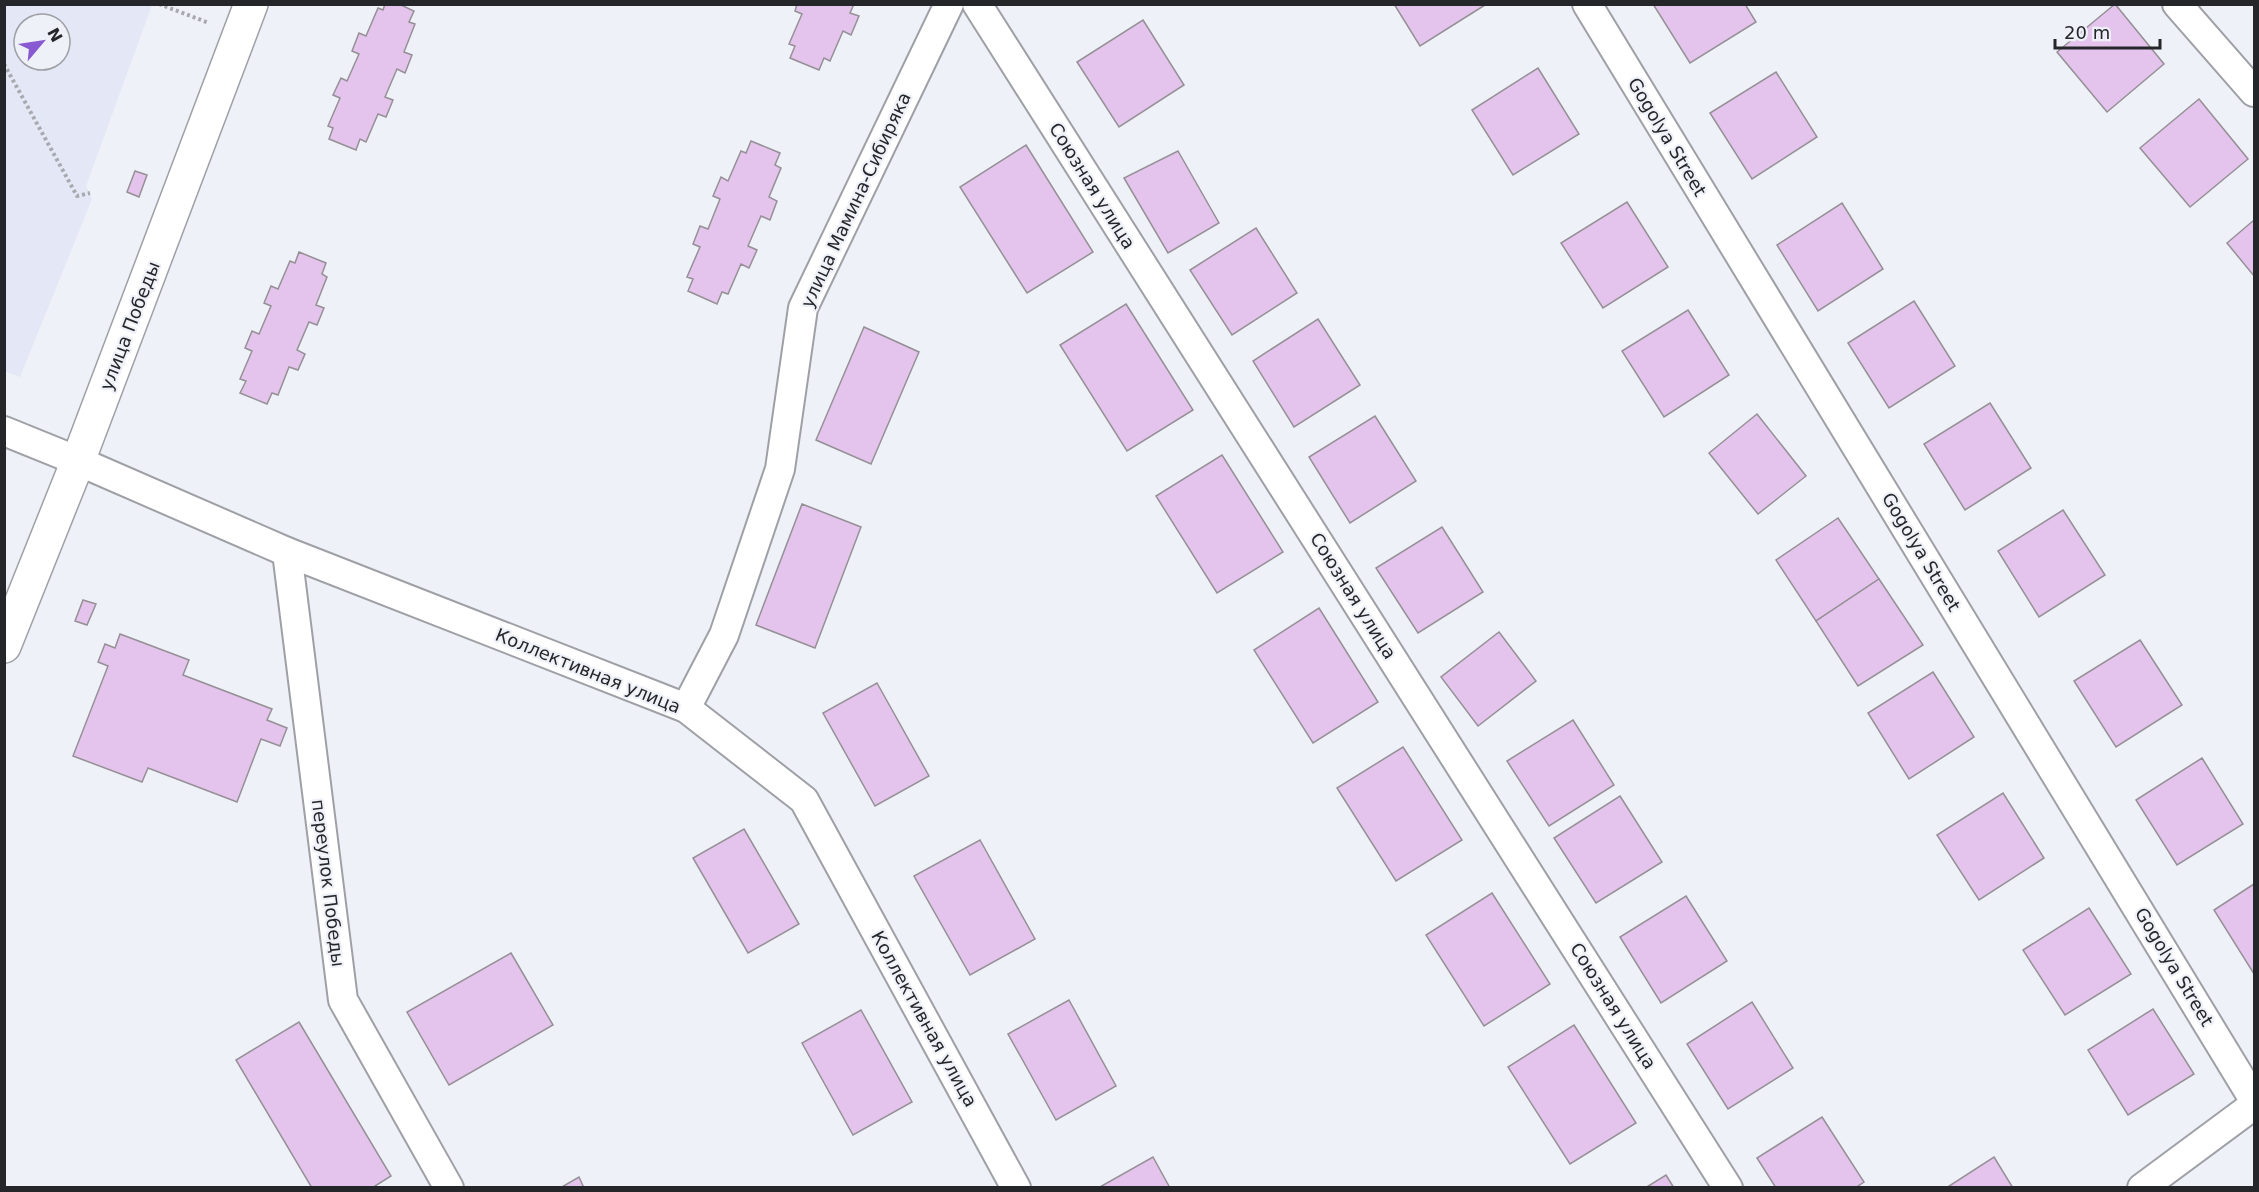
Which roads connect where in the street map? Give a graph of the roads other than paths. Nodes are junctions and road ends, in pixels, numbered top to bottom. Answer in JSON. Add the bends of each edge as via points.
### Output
{"nodes":[{"id":1,"x":251,"y":4,"type":"edge"},
{"id":2,"x":949,"y":4,"type":"edge"},
{"id":3,"x":977,"y":4,"type":"edge"},
{"id":4,"x":1587,"y":4,"type":"edge"},
{"id":5,"x":2177,"y":4,"type":"edge"},
{"id":6,"x":2254,"y":92,"type":"edge"},
{"id":7,"x":4,"y":431,"type":"edge"},
{"id":8,"x":78,"y":461,"type":"junction"},
{"id":9,"x":287,"y":552,"type":"junction"},
{"id":10,"x":4,"y":646,"type":"edge"},
{"id":11,"x":686,"y":708,"type":"junction"},
{"id":12,"x":2254,"y":1100,"type":"edge"},
{"id":13,"x":2254,"y":1105,"type":"edge"},
{"id":14,"x":449,"y":1188,"type":"edge"},
{"id":15,"x":1016,"y":1188,"type":"edge"},
{"id":16,"x":1728,"y":1188,"type":"edge"},
{"id":17,"x":2142,"y":1188,"type":"edge"}],
"edges":[{"from":1,"to":8,"type":"main road","name":"улица Победы"},
{"from":2,"to":11,"type":"street","name":"улица Мамина-Сибиряка","via":[[804,308],[780,469],[724,635]]},
{"from":3,"to":16,"type":"street","name":"Союзная улица"},
{"from":4,"to":12,"type":"street","name":"Gogolya Street"},
{"from":5,"to":6,"type":"street"},
{"from":7,"to":8,"type":"street","name":"Коллективная улица"},
{"from":8,"to":9,"type":"street","name":"Коллективная улица"},
{"from":8,"to":10,"type":"main road","name":"улица Победы"},
{"from":9,"to":11,"type":"street","name":"Коллективная улица"},
{"from":9,"to":14,"type":"street","name":"переулок Победы","via":[[343,1000]]},
{"from":11,"to":15,"type":"street","name":"Коллективная улица","via":[[804,800]]},
{"from":13,"to":17,"type":"street"}]}
